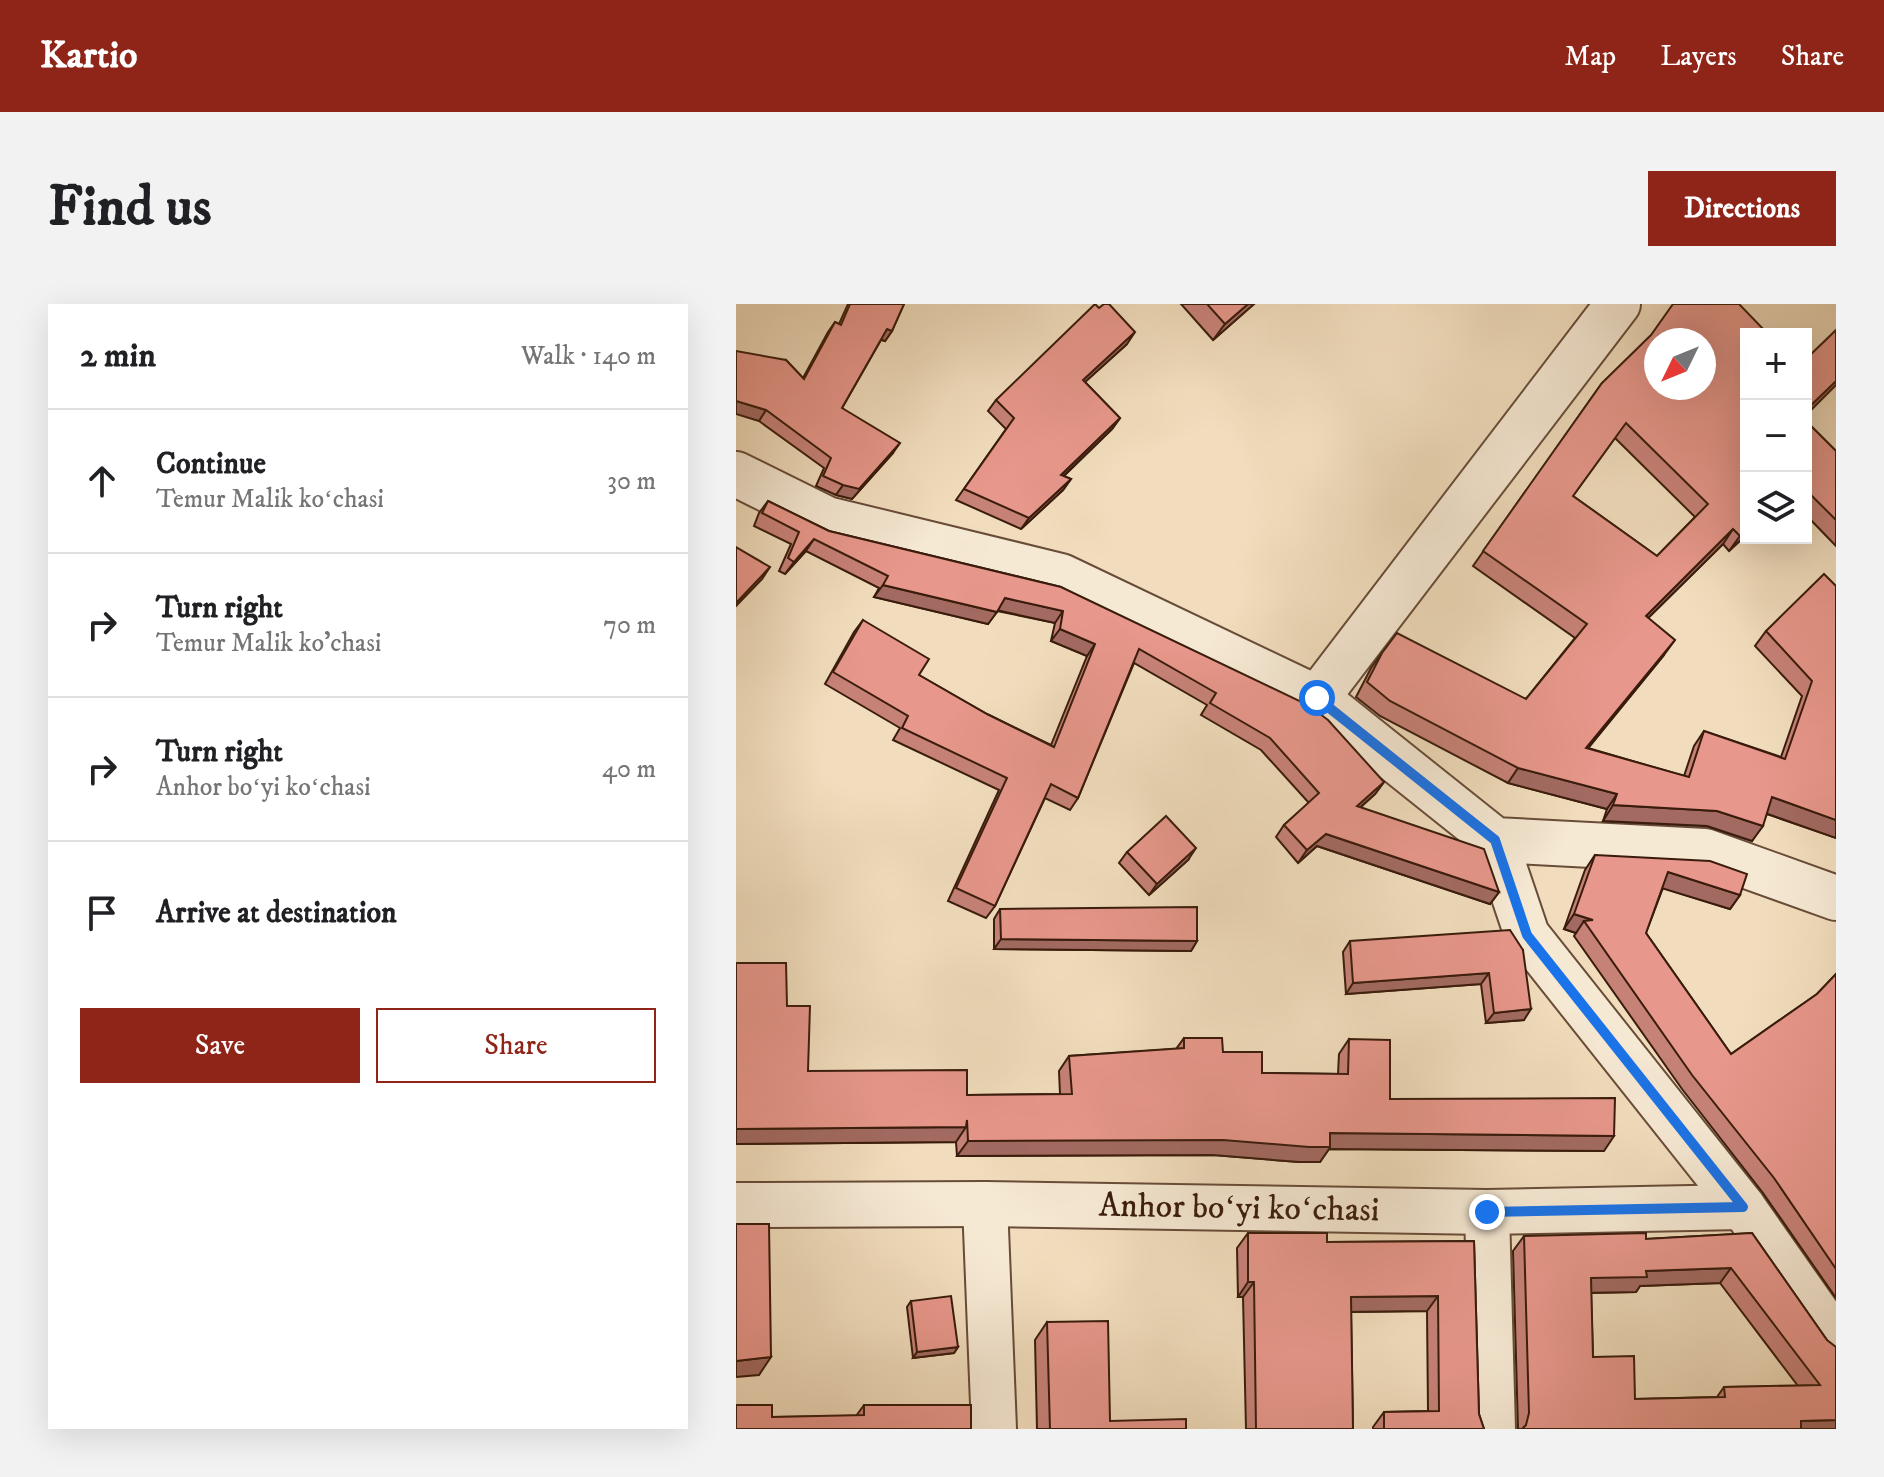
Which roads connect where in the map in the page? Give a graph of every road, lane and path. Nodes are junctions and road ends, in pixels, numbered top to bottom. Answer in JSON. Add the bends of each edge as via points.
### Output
{"nodes":[{"id":1,"x":1618,"y":304,"type":"edge"},
{"id":2,"x":736,"y":474,"type":"edge"},
{"id":3,"x":1317,"y":698,"type":"junction"},
{"id":4,"x":1495,"y":840,"type":"junction"},
{"id":5,"x":1836,"y":898,"type":"edge"},
{"id":6,"x":985,"y":1204,"type":"junction"},
{"id":7,"x":736,"y":1205,"type":"edge"},
{"id":8,"x":1743,"y":1207,"type":"junction"},
{"id":9,"x":1487,"y":1212,"type":"junction"},
{"id":10,"x":1836,"y":1340,"type":"edge"},
{"id":11,"x":994,"y":1429,"type":"edge"},
{"id":12,"x":1493,"y":1429,"type":"edge"}],
"edges":[{"from":1,"to":3,"type":"street"},
{"from":2,"to":3,"type":"street","via":[[827,519],[1061,576]]},
{"from":3,"to":4,"type":"street"},
{"from":4,"to":5,"type":"street","via":[[1705,851]]},
{"from":4,"to":8,"type":"street","via":[[1527,935]]},
{"from":6,"to":7,"type":"street","name":"Anhor boʻyi koʻchasi"},
{"from":6,"to":9,"type":"street","name":"Anhor boʻyi koʻchasi"},
{"from":6,"to":11,"type":"street"},
{"from":8,"to":9,"type":"street","name":"Anhor boʻyi koʻchasi"},
{"from":8,"to":10,"type":"street"},
{"from":9,"to":12,"type":"street"}]}
